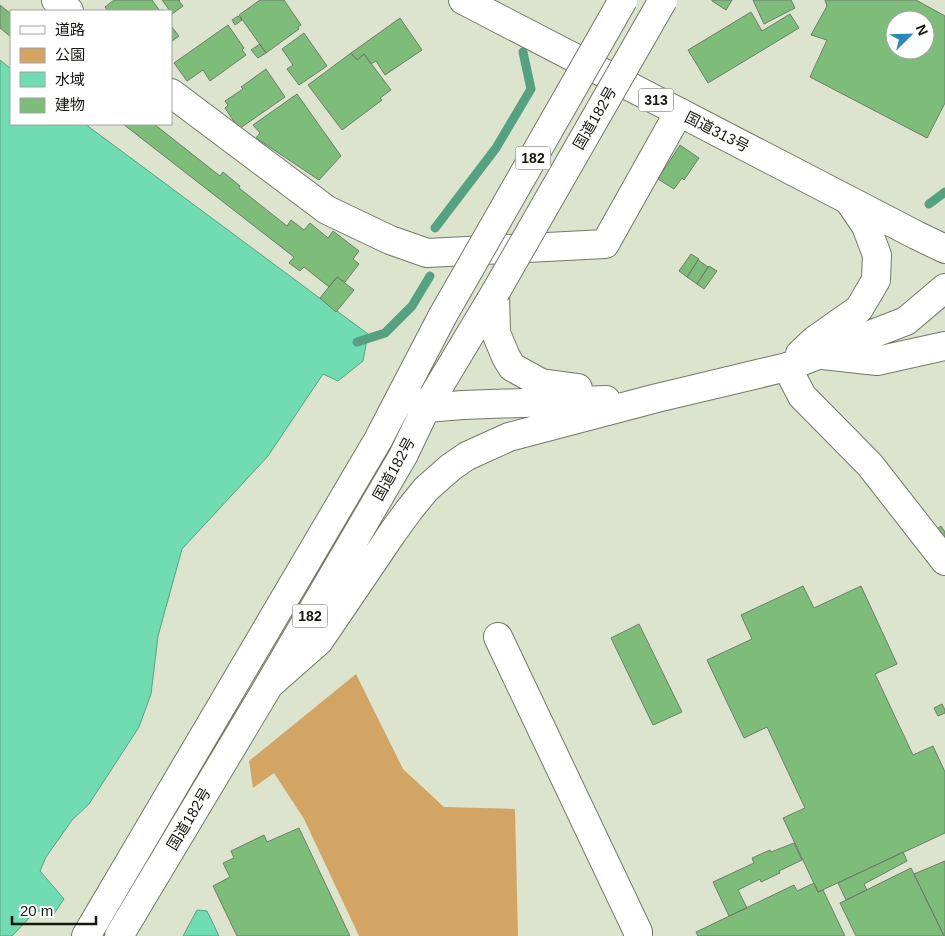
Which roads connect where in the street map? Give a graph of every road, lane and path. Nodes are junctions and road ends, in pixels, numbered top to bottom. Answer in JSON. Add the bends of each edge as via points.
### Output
{"nodes":[{"id":1,"x":56,"y":0,"type":"edge"},
{"id":2,"x":463,"y":0,"type":"edge"},
{"id":3,"x":623,"y":0,"type":"edge"},
{"id":4,"x":663,"y":0,"type":"edge"},
{"id":5,"x":68,"y":10,"type":"edge"},
{"id":6,"x":172,"y":95,"type":"edge"},
{"id":7,"x":679,"y":112,"type":"junction"},
{"id":8,"x":849,"y":201,"type":"junction"},
{"id":9,"x":945,"y":249,"type":"edge"},
{"id":10,"x":945,"y":288,"type":"edge"},
{"id":11,"x":495,"y":293,"type":"junction"},
{"id":12,"x":945,"y":346,"type":"edge"},
{"id":13,"x":819,"y":355,"type":"junction"},
{"id":14,"x":786,"y":367,"type":"junction"},
{"id":15,"x":401,"y":394,"type":"junction"},
{"id":16,"x":657,"y":398,"type":"junction"},
{"id":17,"x":426,"y":408,"type":"junction"},
{"id":18,"x":945,"y":561,"type":"edge"},
{"id":19,"x":498,"y":636,"type":"dead end"},
{"id":20,"x":270,"y":685,"type":"junction"},
{"id":21,"x":86,"y":936,"type":"edge"},
{"id":22,"x":119,"y":936,"type":"edge"},
{"id":23,"x":638,"y":936,"type":"edge"}],
"edges":[{"from":1,"to":5,"type":"main road"},
{"from":2,"to":7,"type":"main road","name":"国道313号","number":"313"},
{"from":3,"to":15,"type":"main road","name":"国道182号","number":"182","bridge":true},
{"from":4,"to":11,"type":"main road","name":"国道182号","number":"182","bridge":true},
{"from":6,"to":7,"type":"main road","via":[[328,210],[390,240],[427,253],[605,244]]},
{"from":7,"to":8,"type":"main road","name":"国道313号","number":"313"},
{"from":8,"to":9,"type":"main road","name":"国道313号","number":"313"},
{"from":8,"to":14,"type":"main road","via":[[866,226],[877,255],[876,280],[859,309],[815,340]]},
{"from":10,"to":13,"type":"main road","via":[[906,321]]},
{"from":11,"to":16,"type":"main road","via":[[496,333],[512,367],[541,383]]},
{"from":11,"to":17,"type":"main road","name":"国道182号","number":"182"},
{"from":12,"to":13,"type":"main road","via":[[877,361]]},
{"from":13,"to":14,"type":"main road"},
{"from":14,"to":16,"type":"main road"},
{"from":14,"to":18,"type":"main road","via":[[802,396],[870,465]]},
{"from":15,"to":17,"type":"main road"},
{"from":15,"to":21,"type":"main road","name":"国道182号","number":"182","via":[[378,440]]},
{"from":16,"to":17,"type":"main road"},
{"from":16,"to":20,"type":"main road","via":[[508,437],[467,456],[452,467],[408,510],[319,641]]},
{"from":17,"to":20,"type":"main road","name":"国道182号","number":"182","via":[[403,456]]},
{"from":19,"to":23,"type":"main road"},
{"from":20,"to":22,"type":"main road","name":"国道182号","number":"182"}]}
